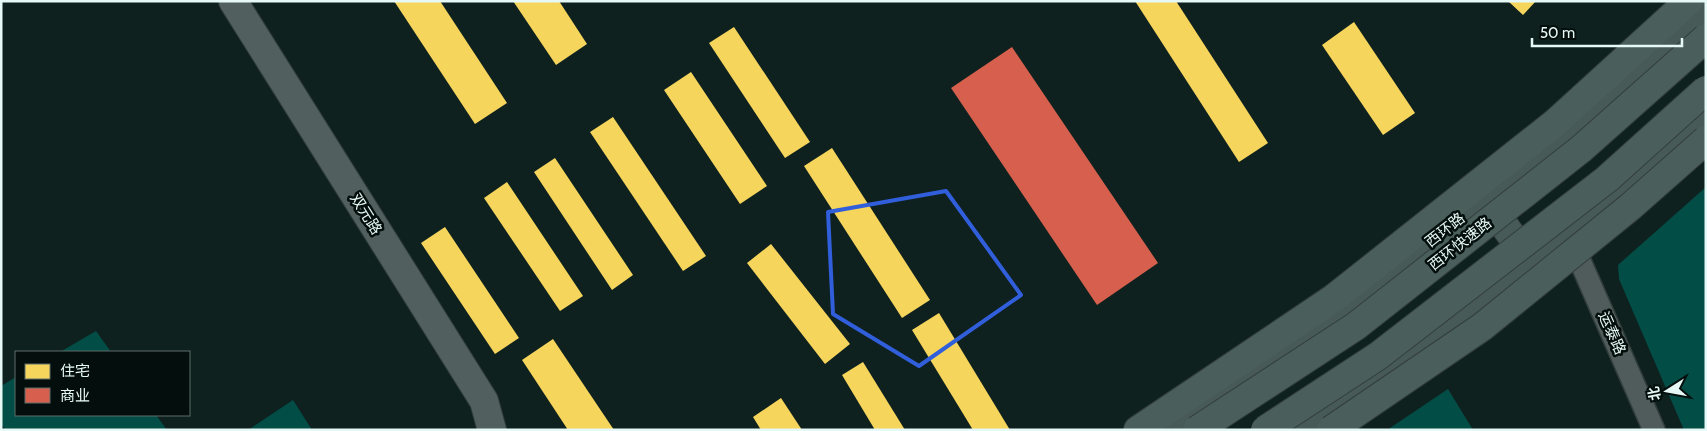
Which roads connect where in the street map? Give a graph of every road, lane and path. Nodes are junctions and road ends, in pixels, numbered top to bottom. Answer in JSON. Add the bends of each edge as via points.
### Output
{"nodes":[{"id":1,"x":233,"y":1,"type":"edge"},
{"id":2,"x":1689,"y":1,"type":"edge"},
{"id":3,"x":1706,"y":6,"type":"edge"},
{"id":4,"x":1706,"y":38,"type":"edge"},
{"id":5,"x":1706,"y":90,"type":"edge"},
{"id":6,"x":1706,"y":117,"type":"edge"},
{"id":7,"x":1706,"y":140,"type":"edge"},
{"id":8,"x":1484,"y":198,"type":"junction"},
{"id":9,"x":1569,"y":235,"type":"junction"},
{"id":10,"x":1533,"y":265,"type":"junction"},
{"id":11,"x":492,"y":430,"type":"edge"},
{"id":12,"x":1138,"y":430,"type":"edge"},
{"id":13,"x":1165,"y":430,"type":"edge"},
{"id":14,"x":1197,"y":430,"type":"edge"},
{"id":15,"x":1265,"y":430,"type":"edge"},
{"id":16,"x":1302,"y":430,"type":"edge"},
{"id":17,"x":1331,"y":430,"type":"edge"},
{"id":18,"x":1654,"y":430,"type":"edge"}],
"edges":[{"from":1,"to":11,"type":"street","name":"双元路","via":[[484,401]]},
{"from":2,"to":12,"type":"highway","via":[[1555,123],[1334,298]]},
{"from":3,"to":8,"type":"main road","name":"西环路","via":[[1565,134]]},
{"from":4,"to":14,"type":"highway","name":"西环快速路","bridge":true,"via":[[1580,149],[1356,326]]},
{"from":5,"to":15,"type":"highway","bridge":true,"via":[[1584,198],[1378,356]]},
{"from":6,"to":9,"type":"main road"},
{"from":7,"to":17,"type":"highway","bridge":true,"via":[[1630,207],[1482,327]]},
{"from":8,"to":10,"type":"main road"},
{"from":8,"to":13,"type":"main road","name":"西环路","via":[[1348,306]]},
{"from":9,"to":10,"type":"main road"},
{"from":9,"to":18,"type":"street","name":"运泰路"},
{"from":10,"to":16,"type":"main road","via":[[1472,314]]}]}
